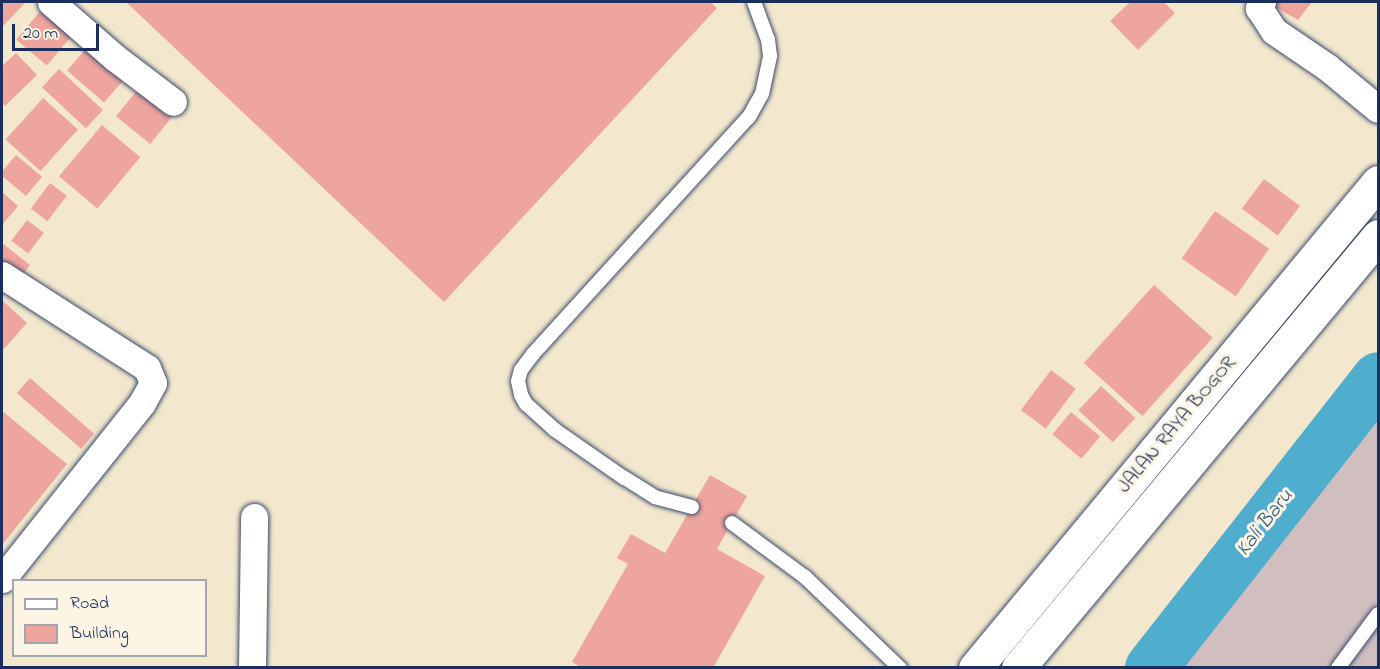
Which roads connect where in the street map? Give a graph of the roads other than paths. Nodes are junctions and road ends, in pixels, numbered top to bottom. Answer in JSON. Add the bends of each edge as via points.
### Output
{"nodes":[{"id":1,"x":51,"y":2,"type":"edge"},
{"id":2,"x":754,"y":2,"type":"edge"},
{"id":3,"x":1262,"y":2,"type":"edge"},
{"id":4,"x":173,"y":102,"type":"dead end"},
{"id":5,"x":1378,"y":109,"type":"edge"},
{"id":6,"x":1378,"y":182,"type":"edge"},
{"id":7,"x":1378,"y":236,"type":"edge"},
{"id":8,"x":2,"y":275,"type":"edge"},
{"id":9,"x":692,"y":507,"type":"dead end"},
{"id":10,"x":254,"y":517,"type":"dead end"},
{"id":11,"x":732,"y":523,"type":"dead end"},
{"id":12,"x":2,"y":579,"type":"edge"},
{"id":13,"x":1378,"y":614,"type":"edge"},
{"id":14,"x":252,"y":668,"type":"edge"},
{"id":15,"x":900,"y":668,"type":"edge"},
{"id":16,"x":975,"y":668,"type":"edge"},
{"id":17,"x":1018,"y":668,"type":"edge"},
{"id":18,"x":1338,"y":668,"type":"edge"}],
"edges":[{"from":1,"to":4,"type":"street"},
{"from":2,"to":9,"type":"lane","via":[[770,56],[762,94],[748,117],[533,354],[518,381],[526,404],[555,430],[655,497]]},
{"from":3,"to":5,"type":"street","via":[[1259,8],[1274,31]]},
{"from":6,"to":16,"type":"highway","name":"JALAN RAYA BOGOR"},
{"from":7,"to":17,"type":"highway","name":"JALAN RAYA BOGOR"},
{"from":8,"to":12,"type":"street","via":[[147,368],[153,383],[142,403]]},
{"from":10,"to":14,"type":"street"},
{"from":11,"to":15,"type":"lane","via":[[805,577]]},
{"from":13,"to":18,"type":"lane"}]}
